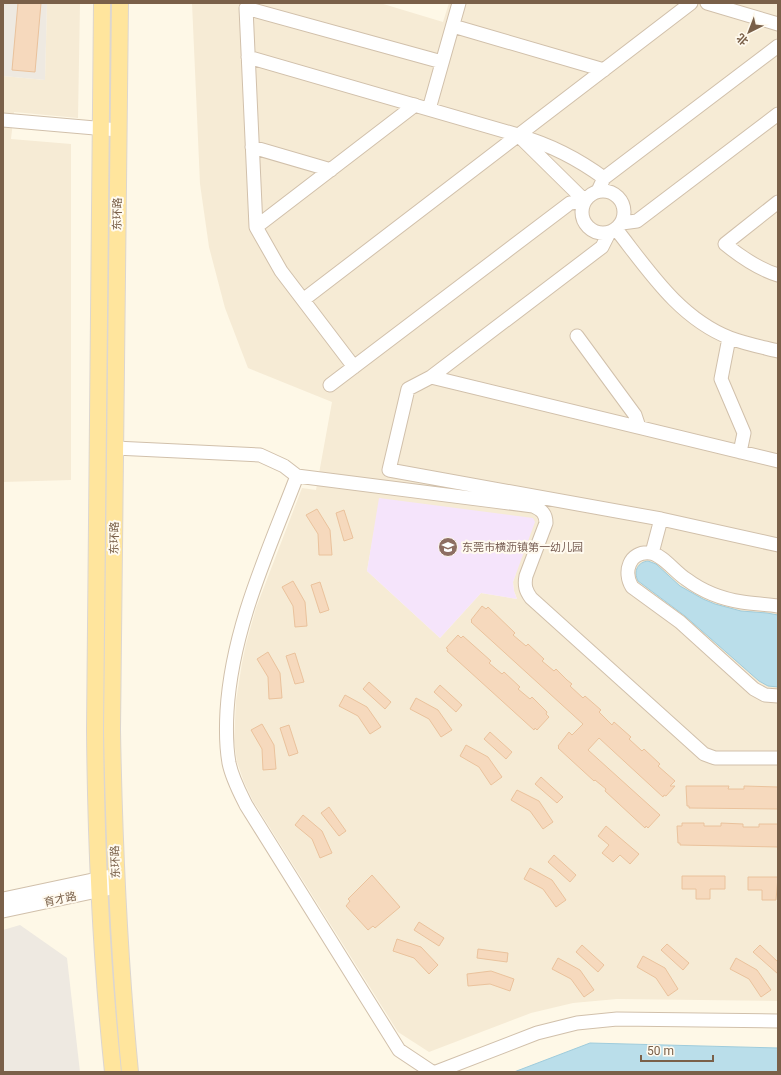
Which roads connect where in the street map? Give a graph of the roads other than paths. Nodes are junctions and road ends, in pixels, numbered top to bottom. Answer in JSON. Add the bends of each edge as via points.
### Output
{"nodes":[{"id":1,"x":102,"y":3,"type":"edge"},
{"id":2,"x":120,"y":3,"type":"edge"},
{"id":3,"x":459,"y":3,"type":"edge"},
{"id":4,"x":692,"y":3,"type":"edge"},
{"id":5,"x":707,"y":3,"type":"edge"},
{"id":6,"x":778,"y":24,"type":"edge"},
{"id":7,"x":452,"y":26,"type":"junction"},
{"id":8,"x":778,"y":46,"type":"edge"},
{"id":9,"x":248,"y":57,"type":"junction"},
{"id":10,"x":442,"y":62,"type":"junction"},
{"id":11,"x":604,"y":70,"type":"junction"},
{"id":12,"x":416,"y":105,"type":"junction"},
{"id":13,"x":429,"y":109,"type":"junction"},
{"id":14,"x":778,"y":114,"type":"edge"},
{"id":15,"x":3,"y":120,"type":"edge"},
{"id":16,"x":101,"y":128,"type":"junction"},
{"id":17,"x":118,"y":130,"type":"junction"},
{"id":18,"x":518,"y":135,"type":"junction"},
{"id":19,"x":252,"y":147,"type":"junction"},
{"id":20,"x":331,"y":170,"type":"junction"},
{"id":21,"x":604,"y":178,"type":"junction"},
{"id":22,"x":598,"y":191,"type":"junction"},
{"id":23,"x":585,"y":201,"type":"junction"},
{"id":24,"x":778,"y":202,"type":"edge"},
{"id":25,"x":256,"y":227,"type":"junction"},
{"id":26,"x":616,"y":228,"type":"junction"},
{"id":27,"x":778,"y":275,"type":"edge"},
{"id":28,"x":302,"y":300,"type":"junction"},
{"id":29,"x":577,"y":336,"type":"dead end"},
{"id":30,"x":729,"y":338,"type":"junction"},
{"id":31,"x":778,"y":351,"type":"edge"},
{"id":32,"x":354,"y":367,"type":"junction"},
{"id":33,"x":431,"y":377,"type":"junction"},
{"id":34,"x":330,"y":385,"type":"dead end"},
{"id":35,"x":639,"y":427,"type":"junction"},
{"id":36,"x":115,"y":448,"type":"junction"},
{"id":37,"x":740,"y":452,"type":"junction"},
{"id":38,"x":778,"y":461,"type":"edge"},
{"id":39,"x":297,"y":476,"type":"junction"},
{"id":40,"x":660,"y":519,"type":"junction"},
{"id":41,"x":778,"y":545,"type":"edge"},
{"id":42,"x":652,"y":553,"type":"junction"},
{"id":43,"x":778,"y":606,"type":"edge"},
{"id":44,"x":778,"y":696,"type":"edge"},
{"id":45,"x":778,"y":758,"type":"edge"},
{"id":46,"x":116,"y":881,"type":"junction"},
{"id":47,"x":99,"y":885,"type":"junction"},
{"id":48,"x":3,"y":899,"type":"edge"},
{"id":49,"x":3,"y":911,"type":"edge"},
{"id":50,"x":778,"y":1021,"type":"edge"},
{"id":51,"x":113,"y":1072,"type":"edge"},
{"id":52,"x":130,"y":1072,"type":"edge"},
{"id":53,"x":432,"y":1072,"type":"edge"},
{"id":54,"x":436,"y":1072,"type":"edge"}],
"edges":[{"from":1,"to":16,"type":"main road","name":"东环路"},
{"from":2,"to":17,"type":"main road","name":"东环路"},
{"from":3,"to":7,"type":"street"},
{"from":4,"to":11,"type":"street"},
{"from":5,"to":6,"type":"street"},
{"from":7,"to":10,"type":"street"},
{"from":7,"to":11,"type":"street"},
{"from":8,"to":21,"type":"street"},
{"from":9,"to":10,"type":"street","via":[[246,8]]},
{"from":9,"to":12,"type":"street"},
{"from":9,"to":19,"type":"street"},
{"from":10,"to":13,"type":"street"},
{"from":11,"to":18,"type":"street"},
{"from":12,"to":13,"type":"street"},
{"from":12,"to":20,"type":"street"},
{"from":13,"to":18,"type":"street"},
{"from":14,"to":26,"type":"street","via":[[637,221]]},
{"from":15,"to":16,"type":"street"},
{"from":16,"to":17,"type":"street"},
{"from":16,"to":47,"type":"main road","name":"东环路","via":[[95,668]]},
{"from":17,"to":36,"type":"main road","name":"东环路"},
{"from":18,"to":21,"type":"street","via":[[569,155]]},
{"from":18,"to":23,"type":"street"},
{"from":18,"to":28,"type":"street"},
{"from":19,"to":20,"type":"street"},
{"from":19,"to":25,"type":"street"},
{"from":20,"to":25,"type":"street"},
{"from":21,"to":22,"type":"street"},
{"from":22,"to":23,"type":"street"},
{"from":22,"to":26,"type":"street","via":[[614,194],[624,207],[624,215]]},
{"from":23,"to":26,"type":"street","via":[[582,209],[587,225],[601,233]]},
{"from":23,"to":32,"type":"street","via":[[570,203]]},
{"from":24,"to":27,"type":"street","via":[[725,244],[757,267]]},
{"from":25,"to":28,"type":"street","via":[[281,271]]},
{"from":26,"to":30,"type":"street","via":[[675,302],[710,328]]},
{"from":26,"to":33,"type":"street","via":[[602,247]]},
{"from":28,"to":32,"type":"street"},
{"from":29,"to":35,"type":"street","via":[[635,415]]},
{"from":30,"to":31,"type":"street"},
{"from":30,"to":37,"type":"street","via":[[721,379],[744,433]]},
{"from":32,"to":34,"type":"street"},
{"from":33,"to":35,"type":"street"},
{"from":33,"to":40,"type":"street","via":[[408,389],[389,470]]},
{"from":35,"to":37,"type":"street"},
{"from":36,"to":39,"type":"street","via":[[260,455],[280,463]]},
{"from":36,"to":46,"type":"main road","name":"东环路","via":[[112,730]]},
{"from":37,"to":38,"type":"street"},
{"from":39,"to":45,"type":"street","via":[[539,508],[546,518],[546,523],[526,576],[526,592],[531,598],[704,754],[715,758]]},
{"from":39,"to":53,"type":"street","via":[[248,605],[237,642],[228,700],[226,742],[229,764],[246,805],[399,1050]]},
{"from":40,"to":41,"type":"street"},
{"from":40,"to":42,"type":"street"},
{"from":42,"to":43,"type":"street","via":[[661,557],[685,579],[706,591],[730,600]]},
{"from":42,"to":44,"type":"street","via":[[642,553],[631,561],[627,574],[632,587],[680,622],[754,688],[765,695]]},
{"from":46,"to":47,"type":"street","name":"育才路"},
{"from":46,"to":52,"type":"main road","name":"东环路"},
{"from":47,"to":48,"type":"street","name":"育才路"},
{"from":47,"to":49,"type":"street","name":"育才路"},
{"from":47,"to":51,"type":"main road","name":"东环路"},
{"from":50,"to":54,"type":"street","via":[[617,1019],[576,1023],[537,1033]]}]}
